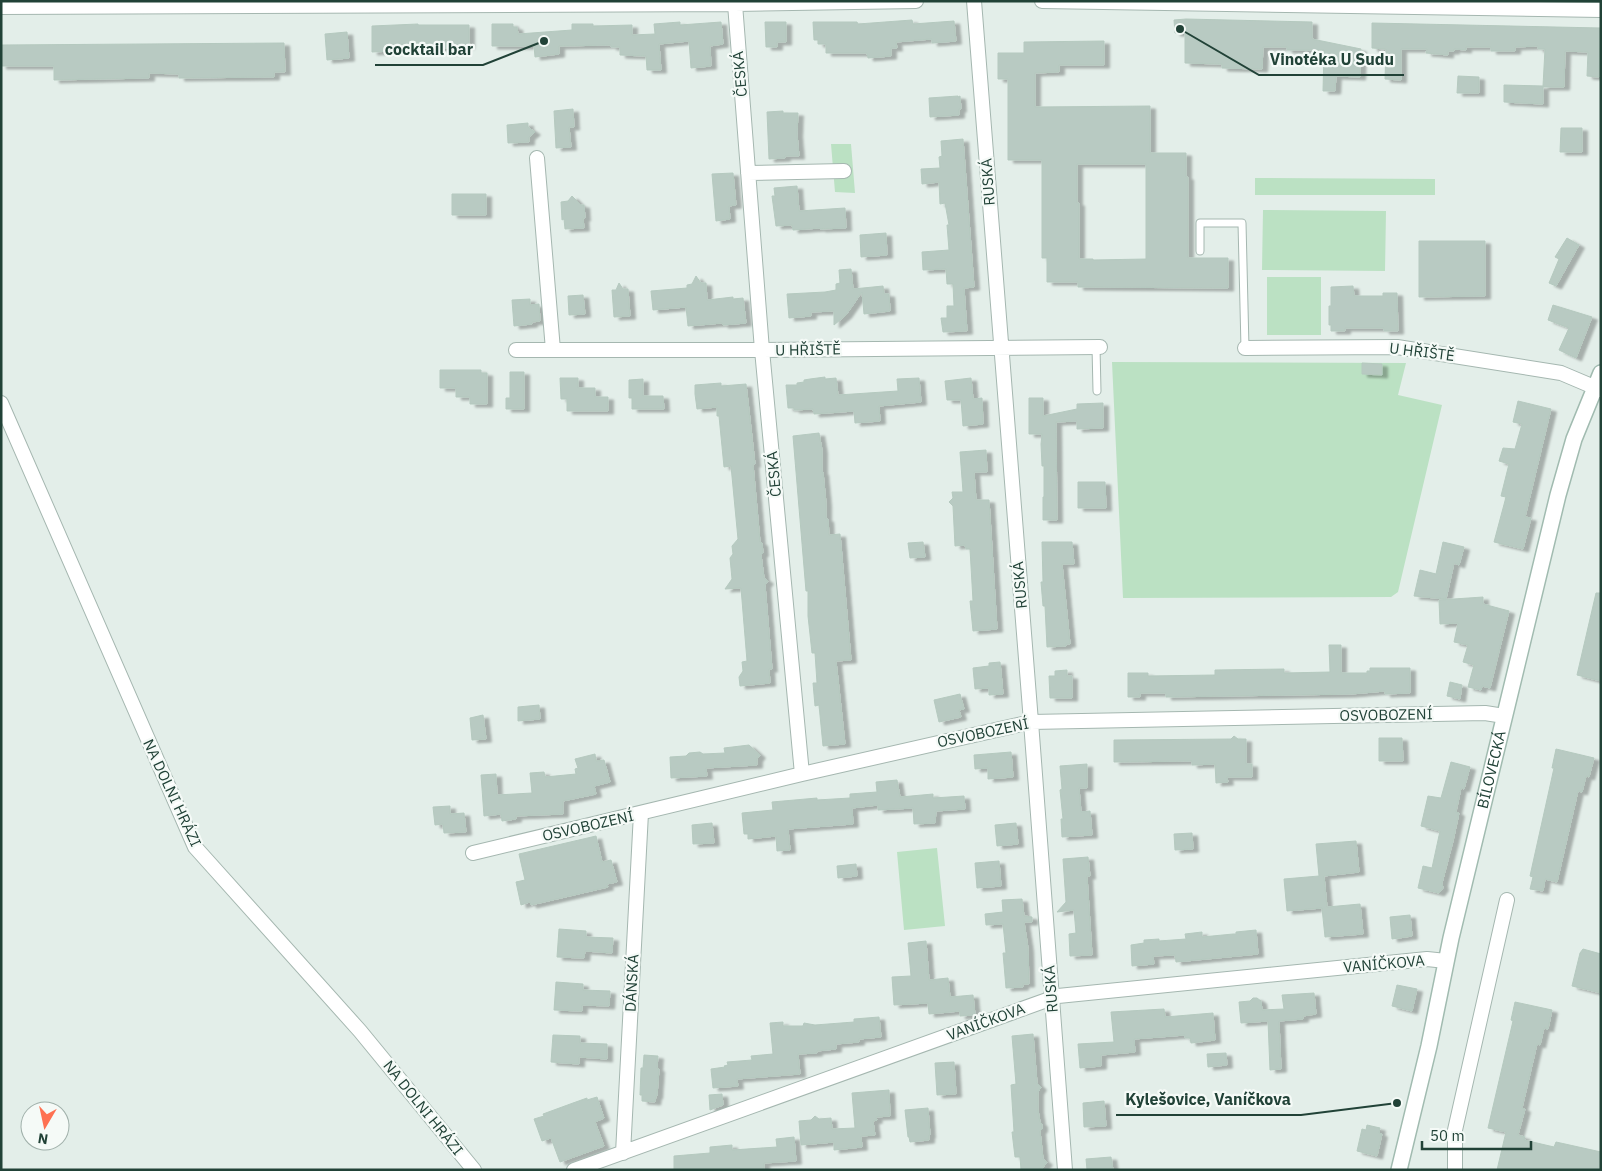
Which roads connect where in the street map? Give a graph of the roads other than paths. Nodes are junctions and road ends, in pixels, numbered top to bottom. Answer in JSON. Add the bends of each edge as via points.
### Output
{"nodes":[{"id":1,"x":916,"y":1,"type":"edge"},
{"id":2,"x":974,"y":1,"type":"edge"},
{"id":3,"x":1042,"y":1,"type":"edge"},
{"id":4,"x":734,"y":4,"type":"junction"},
{"id":5,"x":1,"y":8,"type":"edge"},
{"id":6,"x":1601,"y":10,"type":"edge"},
{"id":7,"x":537,"y":158,"type":"dead end"},
{"id":8,"x":844,"y":171,"type":"dead end"},
{"id":9,"x":748,"y":174,"type":"junction"},
{"id":10,"x":1200,"y":251,"type":"dead end"},
{"id":11,"x":1098,"y":346,"type":"joint"},
{"id":12,"x":1001,"y":348,"type":"junction"},
{"id":13,"x":1245,"y":348,"type":"joint"},
{"id":14,"x":516,"y":350,"type":"dead end"},
{"id":15,"x":553,"y":350,"type":"junction"},
{"id":16,"x":762,"y":350,"type":"junction"},
{"id":17,"x":1601,"y":373,"type":"edge"},
{"id":18,"x":1598,"y":388,"type":"edge"},
{"id":19,"x":1097,"y":391,"type":"dead end"},
{"id":20,"x":1,"y":403,"type":"edge"},
{"id":21,"x":1504,"y":716,"type":"junction"},
{"id":22,"x":1032,"y":722,"type":"junction"},
{"id":23,"x":802,"y":774,"type":"junction"},
{"id":24,"x":641,"y":813,"type":"junction"},
{"id":25,"x":474,"y":853,"type":"dead end"},
{"id":26,"x":1507,"y":900,"type":"dead end"},
{"id":27,"x":1446,"y":961,"type":"junction"},
{"id":28,"x":1052,"y":998,"type":"junction"},
{"id":29,"x":623,"y":1153,"type":"junction"},
{"id":30,"x":474,"y":1170,"type":"edge"},
{"id":31,"x":574,"y":1170,"type":"edge"},
{"id":32,"x":1065,"y":1170,"type":"edge"},
{"id":33,"x":1399,"y":1170,"type":"edge"},
{"id":34,"x":1455,"y":1170,"type":"edge"}],
"edges":[{"from":1,"to":4,"type":"street"},
{"from":2,"to":12,"type":"street","name":"RUSKÁ"},
{"from":3,"to":6,"type":"street"},
{"from":4,"to":5,"type":"street"},
{"from":4,"to":9,"type":"street","name":"ČESKÁ"},
{"from":7,"to":15,"type":"street"},
{"from":8,"to":9,"type":"street"},
{"from":9,"to":16,"type":"street","name":"ČESKÁ"},
{"from":10,"to":13,"type":"lane","via":[[1200,223],[1242,223]]},
{"from":11,"to":12,"type":"street","name":"U HŘIŠTĚ"},
{"from":11,"to":19,"type":"lane"},
{"from":12,"to":16,"type":"street","name":"U HŘIŠTĚ"},
{"from":12,"to":22,"type":"street","name":"RUSKÁ"},
{"from":13,"to":18,"type":"street","name":"U HŘIŠTĚ","via":[[1397,348],[1561,373]]},
{"from":14,"to":15,"type":"street","name":"U HŘIŠTĚ"},
{"from":15,"to":16,"type":"street","name":"U HŘIŠTĚ"},
{"from":16,"to":23,"type":"street","name":"ČESKÁ"},
{"from":17,"to":18,"type":"main road","name":"BÍLOVECKÁ"},
{"from":18,"to":21,"type":"main road","name":"BÍLOVECKÁ","via":[[1574,439],[1563,473]]},
{"from":20,"to":30,"type":"street","name":"NA DOLNI HRÁZI","via":[[195,847],[360,1031]]},
{"from":21,"to":22,"type":"street","name":"OSVOBOZENÍ","via":[[1485,713]]},
{"from":21,"to":27,"type":"main road","name":"BÍLOVECKÁ"},
{"from":22,"to":23,"type":"street","name":"OSVOBOZENÍ"},
{"from":22,"to":28,"type":"street","name":"RUSKÁ"},
{"from":23,"to":24,"type":"street","name":"OSVOBOZENÍ"},
{"from":24,"to":25,"type":"street","name":"OSVOBOZENÍ"},
{"from":24,"to":29,"type":"street","name":"DÁNSKÁ"},
{"from":26,"to":34,"type":"street","via":[[1455,1130]]},
{"from":27,"to":28,"type":"street","name":"VANÍČKOVA","via":[[1427,959]]},
{"from":27,"to":33,"type":"main road","name":"BÍLOVECKÁ"},
{"from":28,"to":29,"type":"street","name":"VANÍČKOVA"},
{"from":28,"to":32,"type":"street","name":"RUSKÁ"},
{"from":29,"to":31,"type":"street","name":"VANÍČKOVA"}]}
